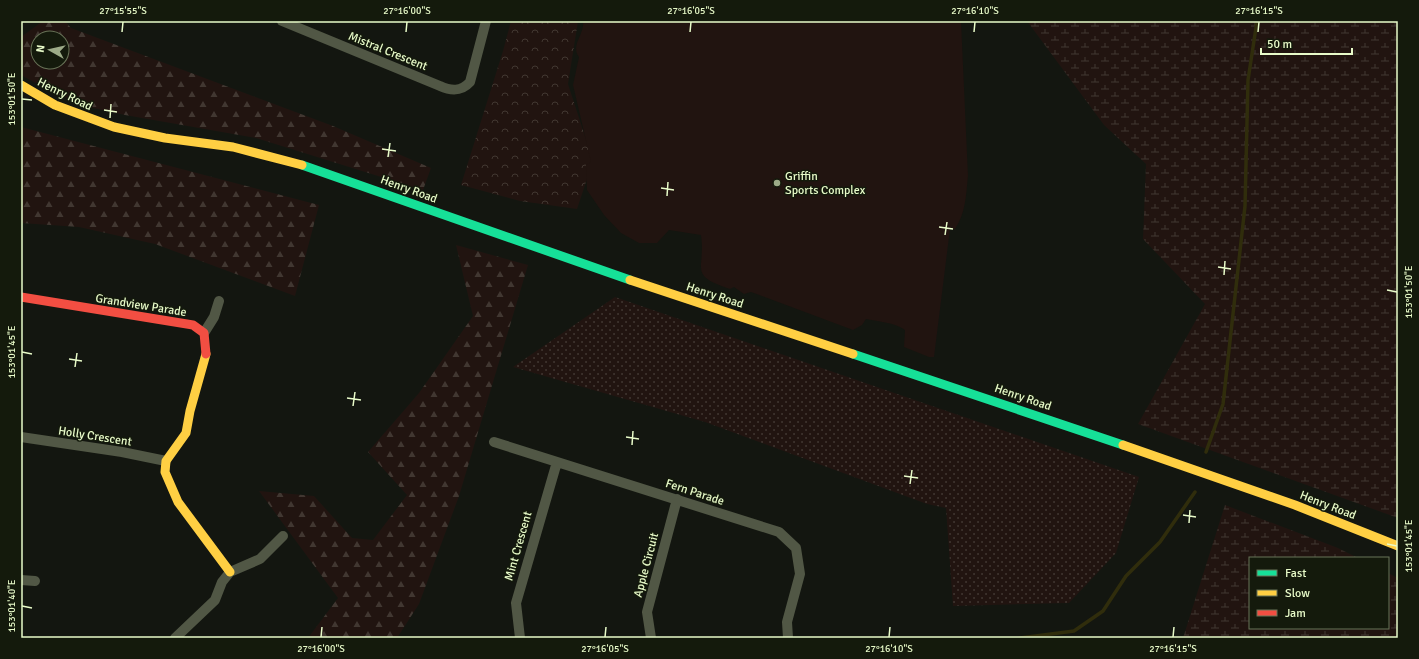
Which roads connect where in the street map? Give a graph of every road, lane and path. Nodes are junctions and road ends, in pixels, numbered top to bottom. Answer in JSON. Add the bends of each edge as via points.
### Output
{"nodes":[{"id":1,"x":282,"y":21,"type":"edge"},
{"id":2,"x":486,"y":21,"type":"edge"},
{"id":3,"x":21,"y":85,"type":"edge"},
{"id":4,"x":21,"y":297,"type":"edge"},
{"id":5,"x":220,"y":301,"type":"dead end"},
{"id":6,"x":204,"y":333,"type":"junction"},
{"id":7,"x":21,"y":437,"type":"edge"},
{"id":8,"x":494,"y":442,"type":"dead end"},
{"id":9,"x":166,"y":461,"type":"junction"},
{"id":10,"x":557,"y":462,"type":"junction"},
{"id":11,"x":677,"y":499,"type":"junction"},
{"id":12,"x":283,"y":536,"type":"dead end"},
{"id":13,"x":1398,"y":546,"type":"edge"},
{"id":14,"x":230,"y":572,"type":"junction"},
{"id":15,"x":21,"y":580,"type":"edge"},
{"id":16,"x":35,"y":581,"type":"dead end"},
{"id":17,"x":175,"y":638,"type":"edge"},
{"id":18,"x":520,"y":638,"type":"edge"},
{"id":19,"x":651,"y":638,"type":"edge"},
{"id":20,"x":788,"y":638,"type":"edge"}],
"edges":[{"from":1,"to":2,"type":"street","name":"Mistral Crescent","via":[[446,89],[455,90],[462,89],[470,82]]},
{"from":3,"to":13,"type":"main road","name":"Henry Road","via":[[61,108],[94,121],[126,130],[233,147],[319,170],[606,272],[1025,410],[1295,505]]},
{"from":4,"to":6,"type":"main road","name":"Grandview Parade","via":[[193,325]]},
{"from":5,"to":6,"type":"street"},
{"from":6,"to":9,"type":"main road","via":[[207,352],[186,433]]},
{"from":7,"to":9,"type":"street","name":"Holly Crescent"},
{"from":8,"to":10,"type":"street","name":"Fern Parade"},
{"from":9,"to":14,"type":"main road","via":[[165,472],[178,502]]},
{"from":10,"to":11,"type":"street","name":"Fern Parade"},
{"from":10,"to":18,"type":"street","name":"Mint Crescent","via":[[516,603]]},
{"from":11,"to":19,"type":"street","name":"Apple Circuit","via":[[647,612]]},
{"from":11,"to":20,"type":"street","name":"Fern Parade","via":[[779,532],[796,548],[800,574],[787,622]]},
{"from":12,"to":14,"type":"street","via":[[260,559]]},
{"from":14,"to":17,"type":"street","via":[[222,582],[215,600]]},
{"from":15,"to":16,"type":"street"}]}
